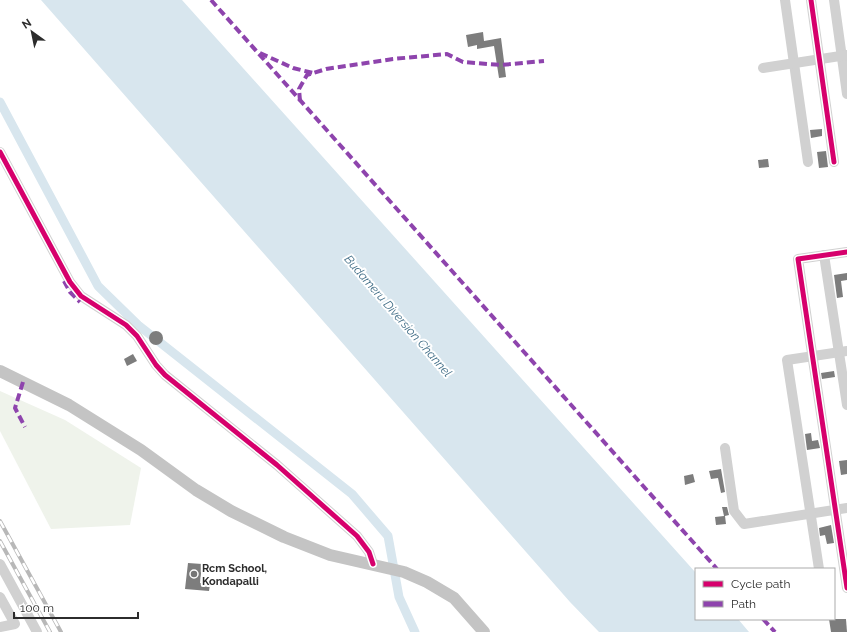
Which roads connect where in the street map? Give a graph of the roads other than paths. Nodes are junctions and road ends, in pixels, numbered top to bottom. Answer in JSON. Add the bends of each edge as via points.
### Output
{"nodes":[{"id":1,"x":785,"y":0,"type":"edge"},
{"id":2,"x":811,"y":0,"type":"edge"},
{"id":3,"x":834,"y":0,"type":"edge"},
{"id":4,"x":844,"y":55,"type":"edge"},
{"id":5,"x":819,"y":59,"type":"junction"},
{"id":6,"x":794,"y":63,"type":"junction"},
{"id":7,"x":763,"y":68,"type":"dead end"},
{"id":8,"x":847,"y":94,"type":"edge"},
{"id":9,"x":0,"y":152,"type":"edge"},
{"id":10,"x":808,"y":162,"type":"dead end"},
{"id":11,"x":834,"y":162,"type":"dead end"},
{"id":12,"x":847,"y":252,"type":"edge"},
{"id":13,"x":824,"y":255,"type":"junction"},
{"id":14,"x":843,"y":352,"type":"edge"},
{"id":15,"x":812,"y":356,"type":"junction"},
{"id":16,"x":0,"y":371,"type":"edge"},
{"id":17,"x":847,"y":405,"type":"edge"},
{"id":18,"x":725,"y":448,"type":"dead end"},
{"id":19,"x":847,"y":508,"type":"edge"},
{"id":20,"x":835,"y":510,"type":"junction"},
{"id":21,"x":810,"y":514,"type":"junction"},
{"id":22,"x":0,"y":564,"type":"edge"},
{"id":23,"x":373,"y":564,"type":"junction"},
{"id":24,"x":819,"y":568,"type":"edge"},
{"id":25,"x":847,"y":588,"type":"edge"},
{"id":26,"x":0,"y":597,"type":"edge"},
{"id":27,"x":0,"y":627,"type":"edge"},
{"id":28,"x":37,"y":632,"type":"edge"},
{"id":29,"x":484,"y":632,"type":"edge"}],
"edges":[{"from":1,"to":6,"type":"street"},
{"from":2,"to":5,"type":"street"},
{"from":3,"to":4,"type":"street"},
{"from":4,"to":5,"type":"street"},
{"from":4,"to":8,"type":"street"},
{"from":5,"to":6,"type":"street"},
{"from":5,"to":11,"type":"street"},
{"from":6,"to":7,"type":"street"},
{"from":6,"to":10,"type":"street"},
{"from":9,"to":23,"type":"street","via":[[70,282],[81,296],[126,325],[137,336],[164,375],[276,465],[357,536],[369,552]]},
{"from":12,"to":13,"type":"street"},
{"from":13,"to":14,"type":"street"},
{"from":13,"to":15,"type":"street","via":[[798,259]]},
{"from":14,"to":15,"type":"street"},
{"from":14,"to":17,"type":"street"},
{"from":15,"to":20,"type":"street"},
{"from":15,"to":21,"type":"street","via":[[787,360]]},
{"from":16,"to":23,"type":"main road","via":[[69,405],[231,511],[284,537],[330,555]]},
{"from":18,"to":21,"type":"street","via":[[734,511],[744,524]]},
{"from":19,"to":20,"type":"street"},
{"from":20,"to":21,"type":"street"},
{"from":20,"to":25,"type":"street"},
{"from":21,"to":24,"type":"street"},
{"from":22,"to":28,"type":"street"},
{"from":23,"to":29,"type":"main road","via":[[404,572],[454,598]]},
{"from":26,"to":27,"type":"street","via":[[15,624]]}]}
